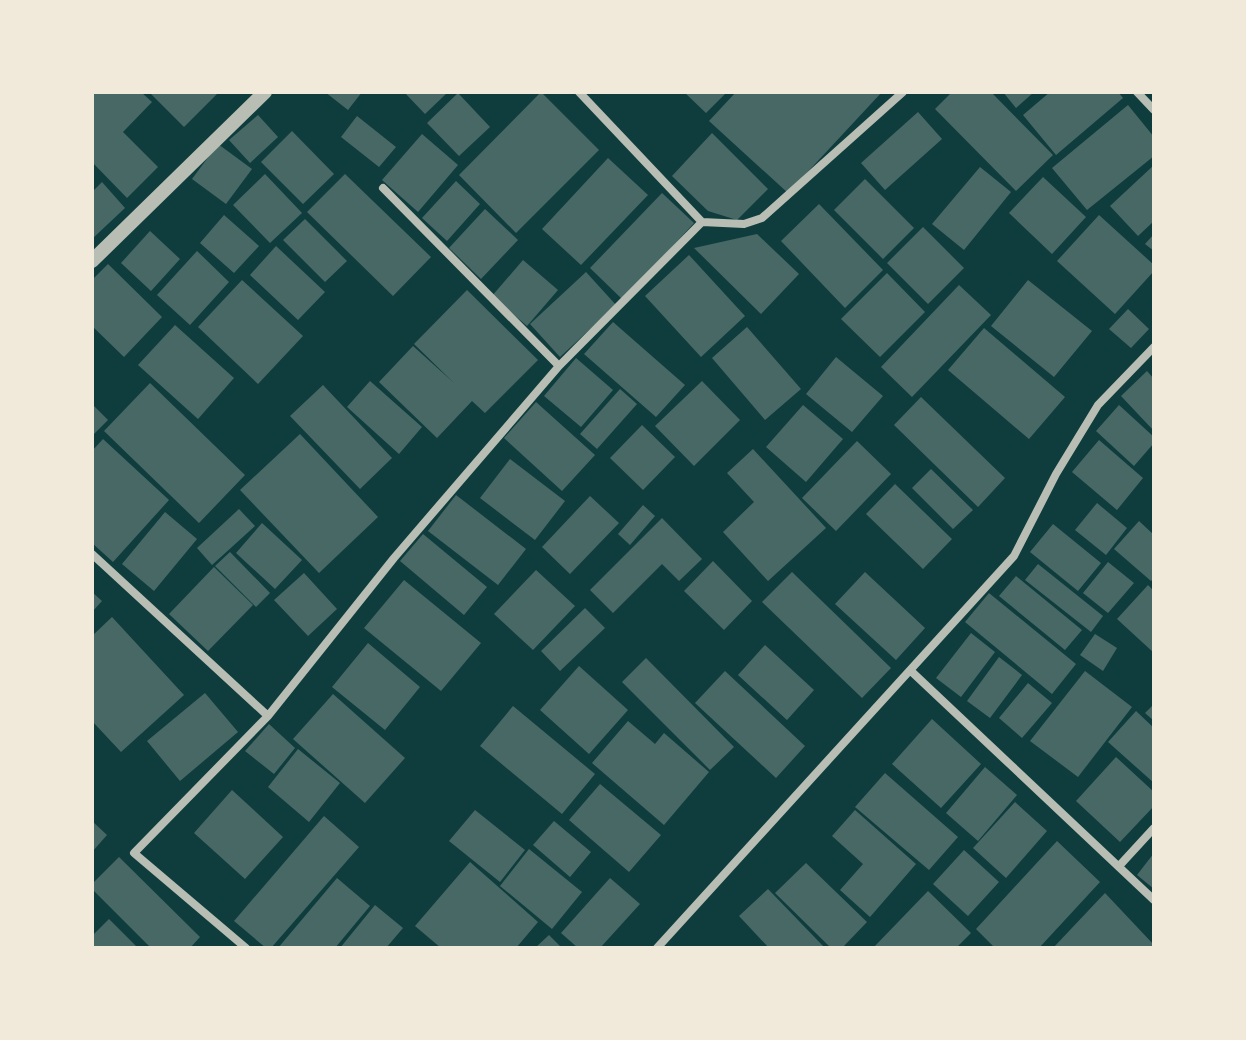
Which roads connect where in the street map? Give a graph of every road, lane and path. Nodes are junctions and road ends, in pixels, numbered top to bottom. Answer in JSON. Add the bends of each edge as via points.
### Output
{"nodes":[{"id":1,"x":265,"y":92,"type":"edge"},
{"id":2,"x":579,"y":92,"type":"edge"},
{"id":3,"x":903,"y":92,"type":"edge"},
{"id":4,"x":1137,"y":92,"type":"edge"},
{"id":5,"x":1154,"y":110,"type":"edge"},
{"id":6,"x":383,"y":188,"type":"dead end"},
{"id":7,"x":702,"y":222,"type":"junction"},
{"id":8,"x":92,"y":261,"type":"edge"},
{"id":9,"x":1152,"y":354,"type":"edge"},
{"id":10,"x":559,"y":366,"type":"junction"},
{"id":11,"x":92,"y":554,"type":"edge"},
{"id":12,"x":912,"y":672,"type":"junction"},
{"id":13,"x":268,"y":716,"type":"junction"},
{"id":14,"x":1154,"y":828,"type":"edge"},
{"id":15,"x":1120,"y":865,"type":"junction"},
{"id":16,"x":1154,"y":900,"type":"edge"},
{"id":17,"x":246,"y":948,"type":"edge"},
{"id":18,"x":657,"y":948,"type":"edge"}],
"edges":[{"from":1,"to":8,"type":"street"},
{"from":2,"to":7,"type":"street"},
{"from":3,"to":7,"type":"street","via":[[762,218],[744,224]]},
{"from":4,"to":5,"type":"street"},
{"from":6,"to":10,"type":"street"},
{"from":7,"to":10,"type":"street"},
{"from":9,"to":12,"type":"street","via":[[1098,405],[1014,556]]},
{"from":10,"to":13,"type":"street","via":[[394,558]]},
{"from":11,"to":13,"type":"street"},
{"from":12,"to":15,"type":"street"},
{"from":12,"to":18,"type":"street"},
{"from":13,"to":17,"type":"street","via":[[134,853]]},
{"from":14,"to":15,"type":"street"},
{"from":15,"to":16,"type":"street"}]}
